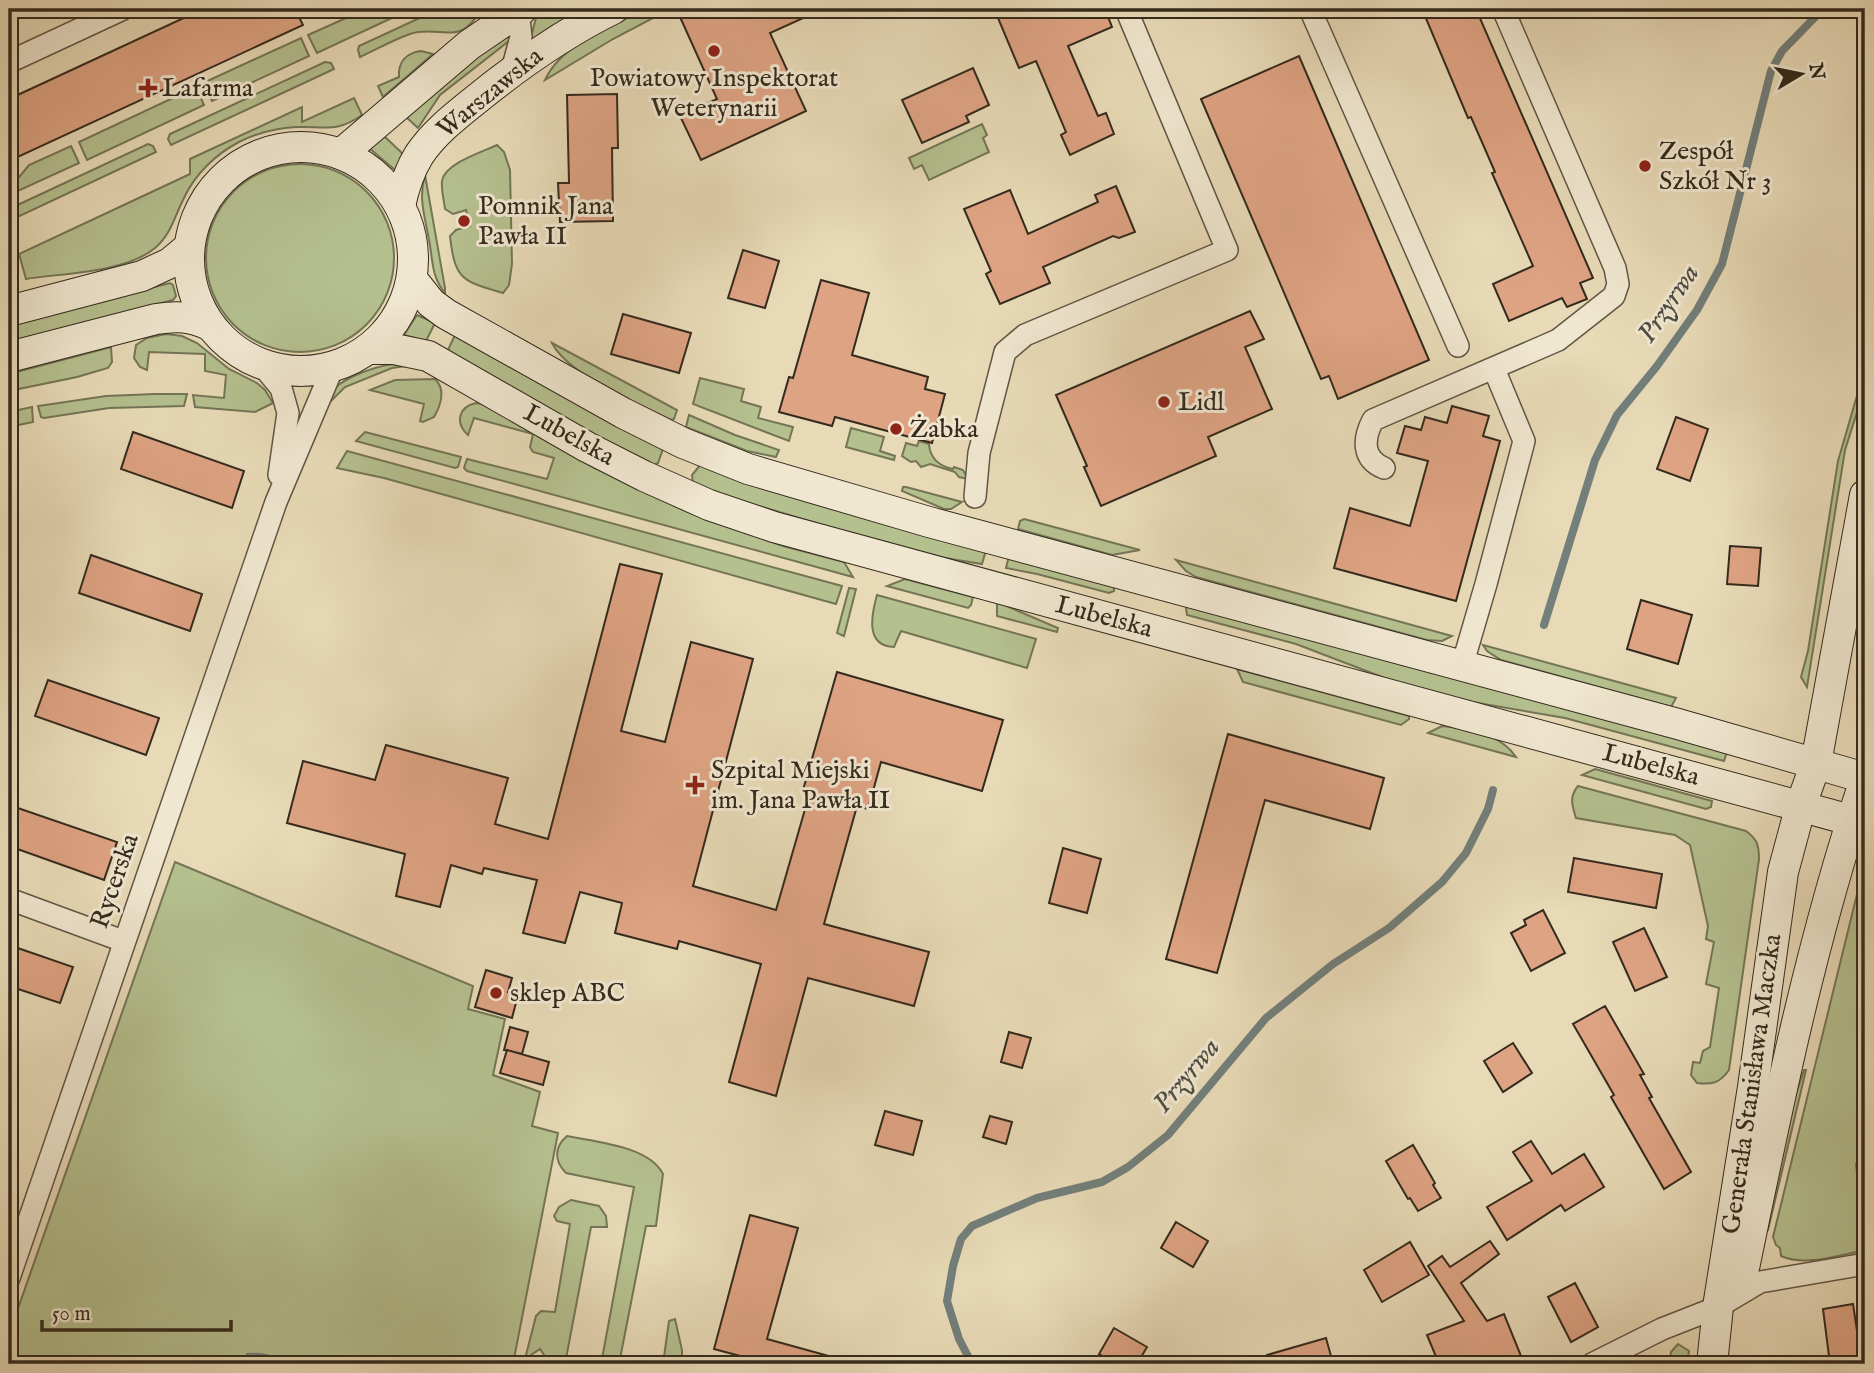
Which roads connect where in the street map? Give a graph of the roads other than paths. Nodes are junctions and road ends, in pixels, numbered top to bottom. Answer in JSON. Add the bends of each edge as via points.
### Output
{"nodes":[{"id":1,"x":123,"y":9,"type":"edge"},
{"id":2,"x":520,"y":9,"type":"edge"},
{"id":3,"x":613,"y":9,"type":"edge"},
{"id":4,"x":1126,"y":9,"type":"edge"},
{"id":5,"x":1310,"y":9,"type":"edge"},
{"id":6,"x":1503,"y":9,"type":"edge"},
{"id":7,"x":9,"y":62,"type":"edge"},
{"id":8,"x":512,"y":70,"type":"junction"},
{"id":9,"x":341,"y":154,"type":"junction"},
{"id":10,"x":400,"y":206,"type":"junction"},
{"id":11,"x":188,"y":248,"type":"junction"},
{"id":12,"x":412,"y":279,"type":"junction"},
{"id":13,"x":9,"y":311,"type":"edge"},
{"id":14,"x":209,"y":325,"type":"junction"},
{"id":15,"x":1458,"y":346,"type":"dead end"},
{"id":16,"x":368,"y":349,"type":"junction"},
{"id":17,"x":9,"y":357,"type":"edge"},
{"id":18,"x":261,"y":364,"type":"junction"},
{"id":19,"x":333,"y":367,"type":"junction"},
{"id":20,"x":1494,"y":369,"type":"junction"},
{"id":21,"x":683,"y":443,"type":"junction"},
{"id":22,"x":1384,"y":468,"type":"dead end"},
{"id":23,"x":665,"y":485,"type":"junction"},
{"id":24,"x":1865,"y":495,"type":"edge"},
{"id":25,"x":975,"y":497,"type":"dead end"},
{"id":26,"x":276,"y":502,"type":"junction"},
{"id":27,"x":1154,"y":582,"type":"junction"},
{"id":28,"x":1142,"y":628,"type":"junction"},
{"id":29,"x":1462,"y":666,"type":"junction"},
{"id":30,"x":1816,"y":763,"type":"junction"},
{"id":31,"x":1865,"y":779,"type":"edge"},
{"id":32,"x":1801,"y":805,"type":"junction"},
{"id":33,"x":1858,"y":822,"type":"edge"},
{"id":34,"x":9,"y":899,"type":"edge"},
{"id":35,"x":123,"y":941,"type":"junction"},
{"id":36,"x":1865,"y":1264,"type":"edge"},
{"id":37,"x":9,"y":1278,"type":"edge"},
{"id":38,"x":1729,"y":1300,"type":"junction"},
{"id":39,"x":1592,"y":1364,"type":"edge"},
{"id":40,"x":1714,"y":1364,"type":"edge"}],
"edges":[{"from":1,"to":7,"type":"street"},
{"from":2,"to":8,"type":"street","via":[[521,37]]},
{"from":2,"to":9,"type":"main road","name":"Warszawska","via":[[469,45]]},
{"from":3,"to":8,"type":"main road","name":"Warszawska"},
{"from":4,"to":25,"type":"street","via":[[1227,250],[1025,335],[1010,347],[979,453]]},
{"from":5,"to":15,"type":"street"},
{"from":6,"to":20,"type":"street","via":[[1618,284],[1614,296],[1558,340]]},
{"from":8,"to":10,"type":"main road","name":"Warszawska","via":[[435,135],[407,176]]},
{"from":9,"to":10,"type":"main road","via":[[369,170]]},
{"from":9,"to":11,"type":"main road","via":[[292,146],[263,152],[236,166],[213,188],[197,215]]},
{"from":10,"to":12,"type":"main road","via":[[409,229]]},
{"from":11,"to":13,"type":"main road","via":[[142,276]]},
{"from":11,"to":14,"type":"main road","via":[[196,300]]},
{"from":12,"to":16,"type":"main road","via":[[396,318]]},
{"from":12,"to":21,"type":"main road","name":"Lubelska","via":[[446,314]]},
{"from":14,"to":17,"type":"main road","via":[[180,316],[156,319]]},
{"from":14,"to":18,"type":"main road","via":[[233,348]]},
{"from":16,"to":19,"type":"main road"},
{"from":16,"to":23,"type":"main road","name":"Lubelska","via":[[428,356],[587,447]]},
{"from":18,"to":19,"type":"main road","via":[[285,370]]},
{"from":18,"to":26,"type":"street","name":"Rycerska","via":[[281,388],[288,413]]},
{"from":19,"to":26,"type":"street","name":"Rycerska"},
{"from":20,"to":22,"type":"street","via":[[1373,420],[1365,434],[1367,452]]},
{"from":20,"to":29,"type":"street","via":[[1524,441]]},
{"from":21,"to":23,"type":"main road"},
{"from":21,"to":27,"type":"main road","name":"Lubelska","via":[[813,489]]},
{"from":23,"to":28,"type":"main road","name":"Lubelska","via":[[774,527]]},
{"from":24,"to":30,"type":"main road","name":"Generała Stanisława Maczka"},
{"from":26,"to":35,"type":"street","name":"Rycerska"},
{"from":27,"to":28,"type":"main road"},
{"from":27,"to":29,"type":"main road","name":"Lubelska"},
{"from":28,"to":32,"type":"main road","name":"Lubelska"},
{"from":29,"to":30,"type":"main road","name":"Lubelska"},
{"from":30,"to":31,"type":"main road","name":"Lubelska"},
{"from":30,"to":32,"type":"main road","name":"Generała Stanisława Maczka"},
{"from":31,"to":33,"type":"main road","name":"Generała Stanisława Maczka"},
{"from":32,"to":33,"type":"main road","name":"Lubelska"},
{"from":32,"to":38,"type":"main road","name":"Generała Stanisława Maczka","via":[[1783,872]]},
{"from":33,"to":38,"type":"main road","name":"Generała Stanisława Maczka","via":[[1837,864]]},
{"from":34,"to":35,"type":"street"},
{"from":35,"to":37,"type":"street","name":"Rycerska"},
{"from":36,"to":38,"type":"street","via":[[1759,1282]]},
{"from":38,"to":39,"type":"street"},
{"from":38,"to":40,"type":"main road","name":"Generała Stanisława Maczka"}]}
